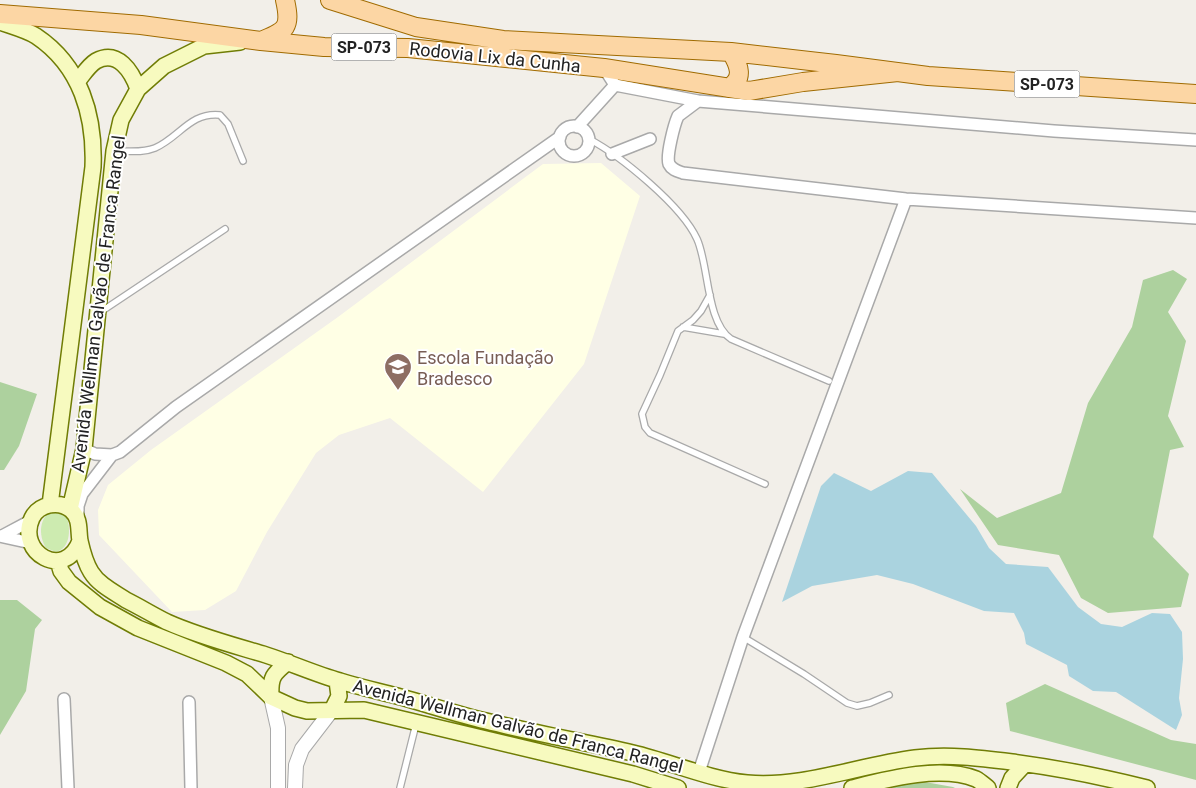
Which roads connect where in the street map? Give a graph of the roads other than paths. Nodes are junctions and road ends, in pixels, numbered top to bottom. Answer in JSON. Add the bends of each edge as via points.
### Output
{"nodes":[{"id":1,"x":285,"y":0,"type":"edge"},
{"id":2,"x":330,"y":0,"type":"edge"},
{"id":3,"x":0,"y":14,"type":"edge"},
{"id":4,"x":0,"y":22,"type":"edge"},
{"id":5,"x":261,"y":41,"type":"junction"},
{"id":6,"x":732,"y":52,"type":"junction"},
{"id":7,"x":604,"y":68,"type":"junction"},
{"id":8,"x":898,"y":72,"type":"junction"},
{"id":9,"x":661,"y":77,"type":"junction"},
{"id":10,"x":77,"y":82,"type":"junction"},
{"id":11,"x":615,"y":85,"type":"junction"},
{"id":12,"x":728,"y":88,"type":"junction"},
{"id":13,"x":138,"y":89,"type":"junction"},
{"id":14,"x":643,"y":90,"type":"junction"},
{"id":15,"x":1196,"y":94,"type":"edge"},
{"id":16,"x":698,"y":101,"type":"junction"},
{"id":17,"x":577,"y":127,"type":"junction"},
{"id":18,"x":560,"y":137,"type":"junction"},
{"id":19,"x":589,"y":139,"type":"junction"},
{"id":20,"x":650,"y":139,"type":"dead end"},
{"id":21,"x":1196,"y":140,"type":"edge"},
{"id":22,"x":114,"y":151,"type":"junction"},
{"id":23,"x":612,"y":154,"type":"junction"},
{"id":24,"x":242,"y":161,"type":"dead end"},
{"id":25,"x":906,"y":199,"type":"junction"},
{"id":26,"x":1196,"y":218,"type":"edge"},
{"id":27,"x":225,"y":230,"type":"dead end"},
{"id":28,"x":710,"y":295,"type":"junction"},
{"id":29,"x":98,"y":314,"type":"junction"},
{"id":30,"x":683,"y":327,"type":"junction"},
{"id":31,"x":724,"y":334,"type":"junction"},
{"id":32,"x":829,"y":380,"type":"dead end"},
{"id":33,"x":84,"y":449,"type":"junction"},
{"id":34,"x":112,"y":455,"type":"junction"},
{"id":35,"x":765,"y":484,"type":"dead end"},
{"id":36,"x":50,"y":505,"type":"junction"},
{"id":37,"x":74,"y":514,"type":"junction"},
{"id":38,"x":32,"y":520,"type":"junction"},
{"id":39,"x":1,"y":536,"type":"edge"},
{"id":40,"x":80,"y":540,"type":"junction"},
{"id":41,"x":31,"y":543,"type":"junction"},
{"id":42,"x":58,"y":561,"type":"junction"},
{"id":43,"x":743,"y":637,"type":"junction"},
{"id":44,"x":288,"y":662,"type":"junction"},
{"id":45,"x":338,"y":681,"type":"junction"},
{"id":46,"x":889,"y":695,"type":"dead end"},
{"id":47,"x":271,"y":697,"type":"junction"},
{"id":48,"x":64,"y":699,"type":"dead end"},
{"id":49,"x":189,"y":702,"type":"dead end"},
{"id":50,"x":332,"y":710,"type":"junction"},
{"id":51,"x":416,"y":722,"type":"junction"},
{"id":52,"x":1025,"y":764,"type":"junction"},
{"id":53,"x":699,"y":772,"type":"junction"},
{"id":54,"x":1089,"y":781,"type":"edge"},
{"id":55,"x":68,"y":788,"type":"edge"},
{"id":56,"x":191,"y":788,"type":"edge"},
{"id":57,"x":278,"y":788,"type":"edge"},
{"id":58,"x":295,"y":788,"type":"edge"},
{"id":59,"x":400,"y":788,"type":"edge"},
{"id":60,"x":678,"y":788,"type":"edge"},
{"id":61,"x":852,"y":788,"type":"edge"},
{"id":62,"x":988,"y":788,"type":"edge"},
{"id":63,"x":1008,"y":788,"type":"edge"},
{"id":64,"x":1148,"y":788,"type":"edge"}],
"edges":[{"from":1,"to":5,"type":"main road","via":[[289,17],[286,26]]},
{"from":2,"to":6,"type":"main road","name":"Rodovia Lix da Cunha","number":"SP-073","via":[[416,27],[503,40]]},
{"from":3,"to":5,"type":"main road","name":"Rodovia Lix da Cunha","number":"SP-073","via":[[141,25]]},
{"from":4,"to":10,"type":"main road","name":"Avenida Wellman Galvão de Franca Rangel","via":[[35,36],[54,51]]},
{"from":5,"to":7,"type":"main road","name":"Rodovia Lix da Cunha","number":"SP-073","via":[[324,47],[408,48]]},
{"from":5,"to":13,"type":"main road","name":"Avenida Wellman Galvão de Franca Rangel","via":[[204,46],[164,66]]},
{"from":6,"to":8,"type":"main road","name":"Rodovia Lix da Cunha","number":"SP-073"},
{"from":6,"to":12,"type":"main road","via":[[739,72],[735,83]]},
{"from":7,"to":9,"type":"main road","name":"Rodovia Lix da Cunha","number":"SP-073"},
{"from":7,"to":11,"type":"street"},
{"from":8,"to":12,"type":"main road","name":"Rodovia Lix da Cunha","number":"SP-073","via":[[749,91]]},
{"from":8,"to":15,"type":"main road","name":"Rodovia Lix da Cunha","number":"SP-073"},
{"from":9,"to":12,"type":"main road","name":"Rodovia Lix da Cunha","number":"SP-073"},
{"from":9,"to":14,"type":"street"},
{"from":10,"to":13,"type":"main road","via":[[96,61],[113,58],[129,69]]},
{"from":10,"to":36,"type":"main road","name":"Avenida Wellman Galvão de Franca Rangel","via":[[90,117],[93,167]]},
{"from":11,"to":14,"type":"street"},
{"from":11,"to":17,"type":"street"},
{"from":13,"to":22,"type":"main road","name":"Avenida Wellman Galvão de Franca Rangel","via":[[121,120]]},
{"from":14,"to":16,"type":"street"},
{"from":16,"to":21,"type":"street"},
{"from":16,"to":25,"type":"street","via":[[676,120],[668,156],[674,171]]},
{"from":17,"to":18,"type":"street","via":[[566,129]]},
{"from":17,"to":19,"type":"street"},
{"from":18,"to":19,"type":"street","via":[[560,147],[573,156],[587,150]]},
{"from":18,"to":34,"type":"street","via":[[185,400]]},
{"from":19,"to":23,"type":"lane"},
{"from":20,"to":23,"type":"street"},
{"from":22,"to":24,"type":"lane","via":[[147,151],[202,115],[212,114],[220,115],[228,124]]},
{"from":22,"to":29,"type":"main road","name":"Avenida Wellman Galvão de Franca Rangel"},
{"from":23,"to":28,"type":"lane","via":[[658,191],[687,222],[698,240]]},
{"from":25,"to":26,"type":"street"},
{"from":25,"to":43,"type":"street"},
{"from":27,"to":29,"type":"lane"},
{"from":28,"to":30,"type":"lane","via":[[701,311]]},
{"from":28,"to":31,"type":"lane"},
{"from":29,"to":33,"type":"main road","name":"Avenida Wellman Galvão de Franca Rangel"},
{"from":30,"to":31,"type":"lane"},
{"from":30,"to":35,"type":"lane","via":[[675,337],[642,414],[645,427],[650,434]]},
{"from":31,"to":32,"type":"lane"},
{"from":33,"to":34,"type":"street","via":[[95,454]]},
{"from":33,"to":37,"type":"main road","name":"Avenida Wellman Galvão de Franca Rangel"},
{"from":34,"to":37,"type":"street","via":[[82,494]]},
{"from":36,"to":37,"type":"main road","via":[[60,505]]},
{"from":36,"to":38,"type":"main road","via":[[36,512]]},
{"from":37,"to":40,"type":"main road"},
{"from":38,"to":39,"type":"street"},
{"from":38,"to":41,"type":"main road"},
{"from":39,"to":41,"type":"street"},
{"from":40,"to":42,"type":"main road","via":[[72,554]]},
{"from":40,"to":44,"type":"main road","name":"Avenida Wellman Galvão de Franca Rangel","via":[[90,571],[99,582],[142,609],[189,631]]},
{"from":41,"to":42,"type":"main road","via":[[41,556]]},
{"from":42,"to":47,"type":"main road","name":"Avenida Wellman Galvão de Franca Rangel","via":[[69,582],[100,607],[138,628],[247,674]]},
{"from":43,"to":46,"type":"lane","via":[[846,704],[870,704]]},
{"from":43,"to":53,"type":"street"},
{"from":44,"to":45,"type":"main road","name":"Avenida Wellman Galvão de Franca Rangel"},
{"from":44,"to":47,"type":"main road","via":[[273,675]]},
{"from":45,"to":50,"type":"main road","via":[[339,696]]},
{"from":45,"to":53,"type":"main road","name":"Avenida Wellman Galvão de Franca Rangel","via":[[482,720],[636,754]]},
{"from":47,"to":50,"type":"main road","name":"Avenida Wellman Galvão de Franca Rangel","via":[[307,711]]},
{"from":47,"to":57,"type":"street","via":[[278,728]]},
{"from":48,"to":55,"type":"street"},
{"from":49,"to":56,"type":"street"},
{"from":50,"to":51,"type":"main road","name":"Avenida Wellman Galvão de Franca Rangel","via":[[364,710]]},
{"from":50,"to":58,"type":"street","via":[[302,749],[296,764]]},
{"from":51,"to":59,"type":"lane"},
{"from":51,"to":60,"type":"main road","name":"Avenida Wellman Galvão de Franca Rangel","via":[[633,774]]},
{"from":52,"to":53,"type":"main road","name":"Avenida Wellman Galvão de Franca Rangel","via":[[949,755],[876,764],[774,784],[734,781]]},
{"from":52,"to":54,"type":"main road","name":"Avenida Wellman Galvão de Franca Rangel"},
{"from":52,"to":63,"type":"main road","via":[[1012,778]]},
{"from":54,"to":64,"type":"main road","name":"Avenida Wellman Galvão de Franca Rangel"},
{"from":61,"to":62,"type":"main road","via":[[916,775],[948,774],[978,780]]}]}
